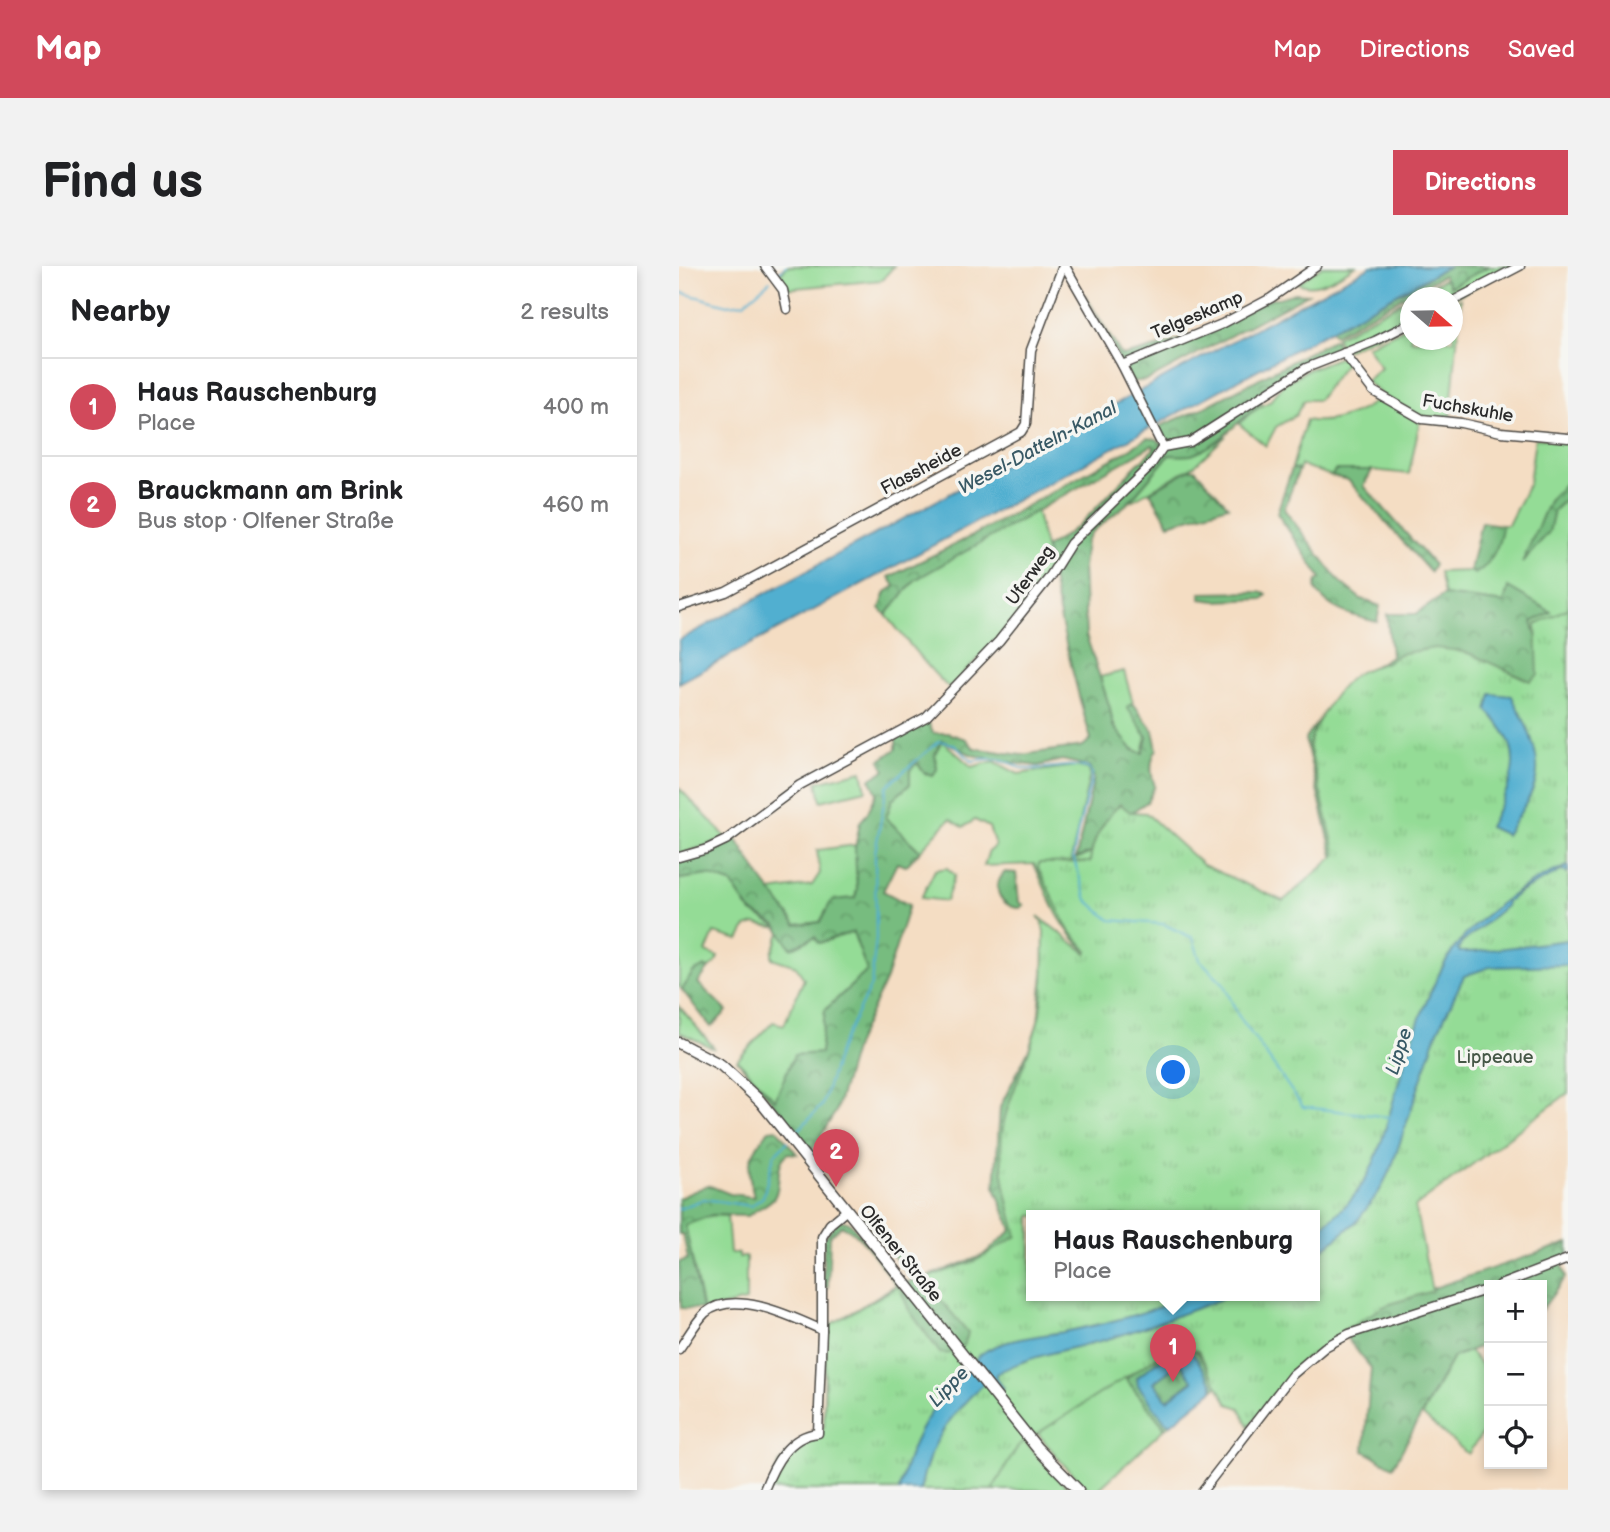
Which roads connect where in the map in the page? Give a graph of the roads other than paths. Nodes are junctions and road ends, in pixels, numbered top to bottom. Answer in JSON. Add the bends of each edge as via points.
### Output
{"nodes":[{"id":1,"x":765,"y":266,"type":"edge"},
{"id":2,"x":1064,"y":266,"type":"edge"},
{"id":3,"x":1317,"y":266,"type":"edge"},
{"id":4,"x":1520,"y":266,"type":"edge"},
{"id":5,"x":1463,"y":296,"type":"edge"},
{"id":6,"x":787,"y":309,"type":"dead end"},
{"id":7,"x":1400,"y":328,"type":"edge"},
{"id":8,"x":1344,"y":353,"type":"junction"},
{"id":9,"x":1122,"y":365,"type":"junction"},
{"id":10,"x":1568,"y":438,"type":"edge"},
{"id":11,"x":1163,"y":447,"type":"junction"},
{"id":12,"x":679,"y":607,"type":"edge"},
{"id":13,"x":679,"y":856,"type":"edge"},
{"id":14,"x":679,"y":1043,"type":"edge"},
{"id":15,"x":847,"y":1210,"type":"junction"},
{"id":16,"x":1568,"y":1259,"type":"edge"},
{"id":17,"x":1515,"y":1280,"type":"edge"},
{"id":18,"x":1484,"y":1291,"type":"edge"},
{"id":19,"x":822,"y":1330,"type":"junction"},
{"id":20,"x":679,"y":1349,"type":"edge"},
{"id":21,"x":764,"y":1490,"type":"edge"},
{"id":22,"x":1078,"y":1490,"type":"edge"},
{"id":23,"x":1203,"y":1490,"type":"edge"}],
"edges":[{"from":1,"to":6,"type":"street","via":[[782,290]]},
{"from":2,"to":9,"type":"street"},
{"from":2,"to":12,"type":"street","name":"Flassheide","via":[[1031,349],[1021,432],[726,592]]},
{"from":3,"to":9,"type":"street","name":"Telgeskamp","via":[[1222,324]]},
{"from":4,"to":5,"type":"street"},
{"from":7,"to":8,"type":"street"},
{"from":8,"to":10,"type":"street","name":"Fuchskuhle","via":[[1373,391],[1422,419]]},
{"from":8,"to":11,"type":"street","via":[[1273,388],[1190,442]]},
{"from":9,"to":11,"type":"street"},
{"from":11,"to":13,"type":"street","name":"Uferweg","via":[[1150,466],[1071,543],[1007,632],[926,717],[800,785],[726,840]]},
{"from":14,"to":15,"type":"main road","name":"Olfener Straße","via":[[720,1065],[760,1101]]},
{"from":15,"to":19,"type":"street","via":[[822,1237]]},
{"from":15,"to":22,"type":"main road","name":"Olfener Straße","via":[[1037,1448]]},
{"from":16,"to":17,"type":"street"},
{"from":18,"to":23,"type":"street","via":[[1349,1334],[1325,1347],[1292,1375]]},
{"from":19,"to":20,"type":"street","via":[[771,1309],[729,1304],[705,1313]]},
{"from":19,"to":21,"type":"street","via":[[818,1433],[804,1436],[785,1451]]}]}
